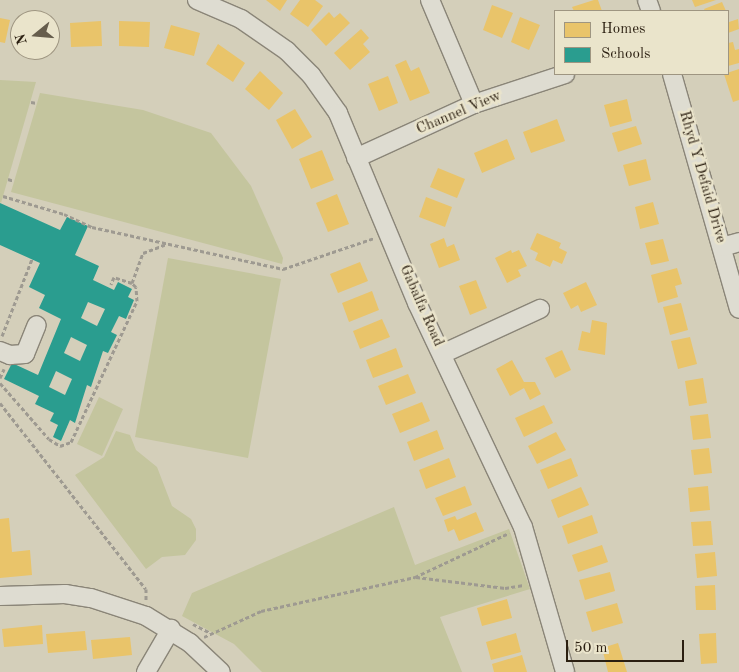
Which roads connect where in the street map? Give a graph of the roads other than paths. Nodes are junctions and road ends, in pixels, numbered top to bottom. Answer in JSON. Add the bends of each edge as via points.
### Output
{"nodes":[{"id":1,"x":197,"y":0,"type":"edge"},
{"id":2,"x":430,"y":0,"type":"edge"},
{"id":3,"x":562,"y":75,"type":"edge"},
{"id":4,"x":672,"y":75,"type":"edge"},
{"id":5,"x":474,"y":104,"type":"junction"},
{"id":6,"x":356,"y":158,"type":"junction"},
{"id":7,"x":731,"y":244,"type":"edge"},
{"id":8,"x":540,"y":309,"type":"dead end"},
{"id":9,"x":739,"y":309,"type":"edge"},
{"id":10,"x":37,"y":325,"type":"dead end"},
{"id":11,"x":0,"y":351,"type":"edge"},
{"id":12,"x":442,"y":354,"type":"junction"},
{"id":13,"x":0,"y":596,"type":"edge"},
{"id":14,"x":171,"y":629,"type":"junction"},
{"id":15,"x":146,"y":672,"type":"edge"},
{"id":16,"x":221,"y":672,"type":"edge"},
{"id":17,"x":565,"y":672,"type":"edge"}],
"edges":[{"from":1,"to":6,"type":"street","name":"Gabalfa Road","via":[[241,19],[287,51],[311,75],[338,113]]},
{"from":2,"to":5,"type":"street"},
{"from":3,"to":5,"type":"street","name":"Channel View"},
{"from":4,"to":7,"type":"street","name":"Rhyd Y Defaid Drive"},
{"from":5,"to":6,"type":"street","name":"Channel View"},
{"from":6,"to":12,"type":"street","name":"Gabalfa Road"},
{"from":7,"to":9,"type":"street","name":"Rhyd Y Defaid Drive"},
{"from":8,"to":12,"type":"street"},
{"from":10,"to":11,"type":"street","via":[[25,354],[10,356]]},
{"from":12,"to":17,"type":"street","name":"Gabalfa Road","via":[[523,527]]},
{"from":13,"to":14,"type":"street","via":[[65,594],[91,598],[146,616]]},
{"from":14,"to":15,"type":"street"},
{"from":14,"to":16,"type":"street"}]}
